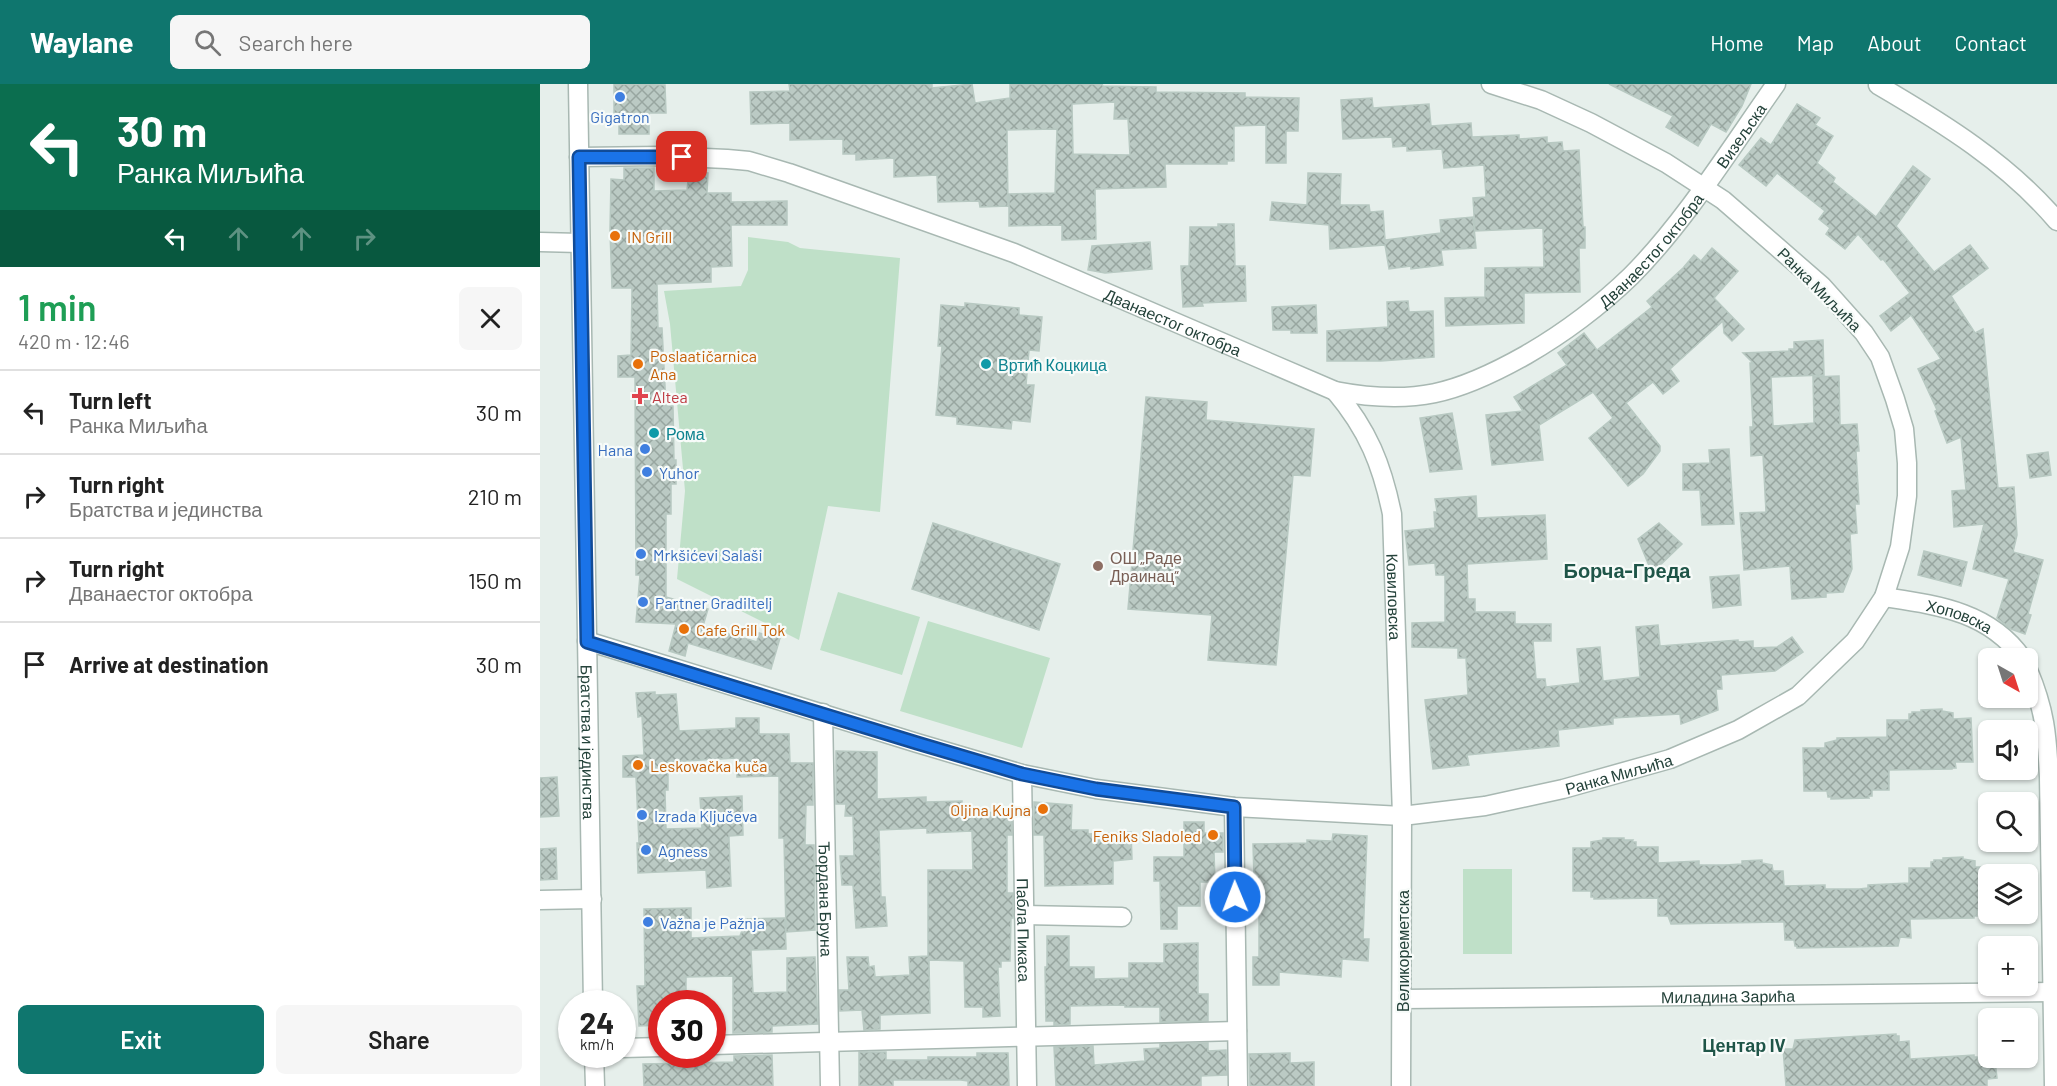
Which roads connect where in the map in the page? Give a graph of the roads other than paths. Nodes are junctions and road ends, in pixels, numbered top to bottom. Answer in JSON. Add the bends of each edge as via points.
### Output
{"nodes":[{"id":1,"x":578,"y":84,"type":"edge"},
{"id":2,"x":1491,"y":84,"type":"edge"},
{"id":3,"x":1776,"y":84,"type":"edge"},
{"id":4,"x":1879,"y":84,"type":"edge"},
{"id":5,"x":579,"y":157,"type":"junction"},
{"id":6,"x":1704,"y":187,"type":"junction"},
{"id":7,"x":2057,"y":221,"type":"edge"},
{"id":8,"x":540,"y":242,"type":"edge"},
{"id":9,"x":580,"y":243,"type":"junction"},
{"id":10,"x":1335,"y":391,"type":"junction"},
{"id":11,"x":1884,"y":597,"type":"junction"},
{"id":12,"x":587,"y":642,"type":"junction"},
{"id":13,"x":2014,"y":648,"type":"edge"},
{"id":14,"x":2038,"y":697,"type":"edge"},
{"id":15,"x":823,"y":713,"type":"junction"},
{"id":16,"x":1022,"y":774,"type":"junction"},
{"id":17,"x":1234,"y":807,"type":"junction"},
{"id":18,"x":1402,"y":816,"type":"junction"},
{"id":19,"x":592,"y":899,"type":"junction"},
{"id":20,"x":540,"y":900,"type":"edge"},
{"id":21,"x":1024,"y":915,"type":"junction"},
{"id":22,"x":1122,"y":917,"type":"dead end"},
{"id":23,"x":593,"y":990,"type":"edge"},
{"id":24,"x":2053,"y":992,"type":"junction"},
{"id":25,"x":1402,"y":999,"type":"junction"},
{"id":26,"x":1237,"y":1031,"type":"junction"},
{"id":27,"x":1027,"y":1037,"type":"junction"},
{"id":28,"x":830,"y":1042,"type":"junction"},
{"id":29,"x":726,"y":1046,"type":"edge"},
{"id":30,"x":594,"y":1068,"type":"edge"},
{"id":31,"x":594,"y":1086,"type":"edge"},
{"id":32,"x":830,"y":1086,"type":"edge"},
{"id":33,"x":1027,"y":1086,"type":"edge"},
{"id":34,"x":1238,"y":1086,"type":"edge"},
{"id":35,"x":1401,"y":1086,"type":"edge"},
{"id":36,"x":2054,"y":1086,"type":"edge"}],
"edges":[{"from":1,"to":5,"type":"street","name":"Братства и јединства"},
{"from":2,"to":6,"type":"street","name":"Ранка Миљића","via":[[1541,100],[1591,123]]},
{"from":3,"to":6,"type":"street","name":"Визељска"},
{"from":4,"to":7,"type":"street","via":[[2014,175]]},
{"from":5,"to":9,"type":"street","name":"Братства и јединства"},
{"from":5,"to":10,"type":"street","name":"Дванаестог октобра","via":[[727,159],[789,173],[1014,253]]},
{"from":6,"to":10,"type":"street","name":"Дванаестог октобра","via":[[1632,275],[1577,322],[1516,361],[1464,386],[1416,397],[1381,398]]},
{"from":6,"to":11,"type":"street","name":"Ранка Миљића","via":[[1745,217],[1822,286],[1880,357],[1904,429],[1907,463],[1900,547]]},
{"from":8,"to":9,"type":"street"},
{"from":9,"to":12,"type":"street","name":"Братства и јединства"},
{"from":10,"to":18,"type":"street","name":"Ковиловска","via":[[1355,415],[1372,447],[1385,479],[1392,514]]},
{"from":11,"to":13,"type":"street","name":"Хоповска","via":[[1977,618]]},
{"from":11,"to":18,"type":"street","name":"Ранка Миљића","via":[[1855,641],[1798,696],[1738,730],[1671,759],[1563,789],[1485,806]]},
{"from":12,"to":15,"type":"street","name":"Ранка Миљића"},
{"from":12,"to":19,"type":"street","name":"Братства и јединства"},
{"from":14,"to":24,"type":"street","via":[[2046,727],[2049,777]]},
{"from":15,"to":16,"type":"street","name":"Ранка Миљића"},
{"from":15,"to":28,"type":"street","name":"Ђордана Бруна"},
{"from":16,"to":17,"type":"street","name":"Ранка Миљића","via":[[1096,789]]},
{"from":16,"to":21,"type":"street","name":"Пабла Пикаса"},
{"from":17,"to":18,"type":"street","name":"Ранка Миљића"},
{"from":17,"to":26,"type":"street"},
{"from":18,"to":25,"type":"street","name":"Великореметска"},
{"from":19,"to":20,"type":"street"},
{"from":19,"to":23,"type":"street","name":"Братства и јединства"},
{"from":21,"to":22,"type":"street"},
{"from":21,"to":27,"type":"street","name":"Пабла Пикаса"},
{"from":24,"to":25,"type":"street","name":"Миладина Зарића"},
{"from":24,"to":36,"type":"street"},
{"from":25,"to":35,"type":"street","name":"Великореметска"},
{"from":26,"to":27,"type":"street"},
{"from":26,"to":34,"type":"street"},
{"from":27,"to":28,"type":"street"},
{"from":27,"to":33,"type":"street","name":"Пабла Пикаса"},
{"from":28,"to":29,"type":"street"},
{"from":28,"to":32,"type":"street","name":"Ђордана Бруна"},
{"from":30,"to":31,"type":"street"}]}
